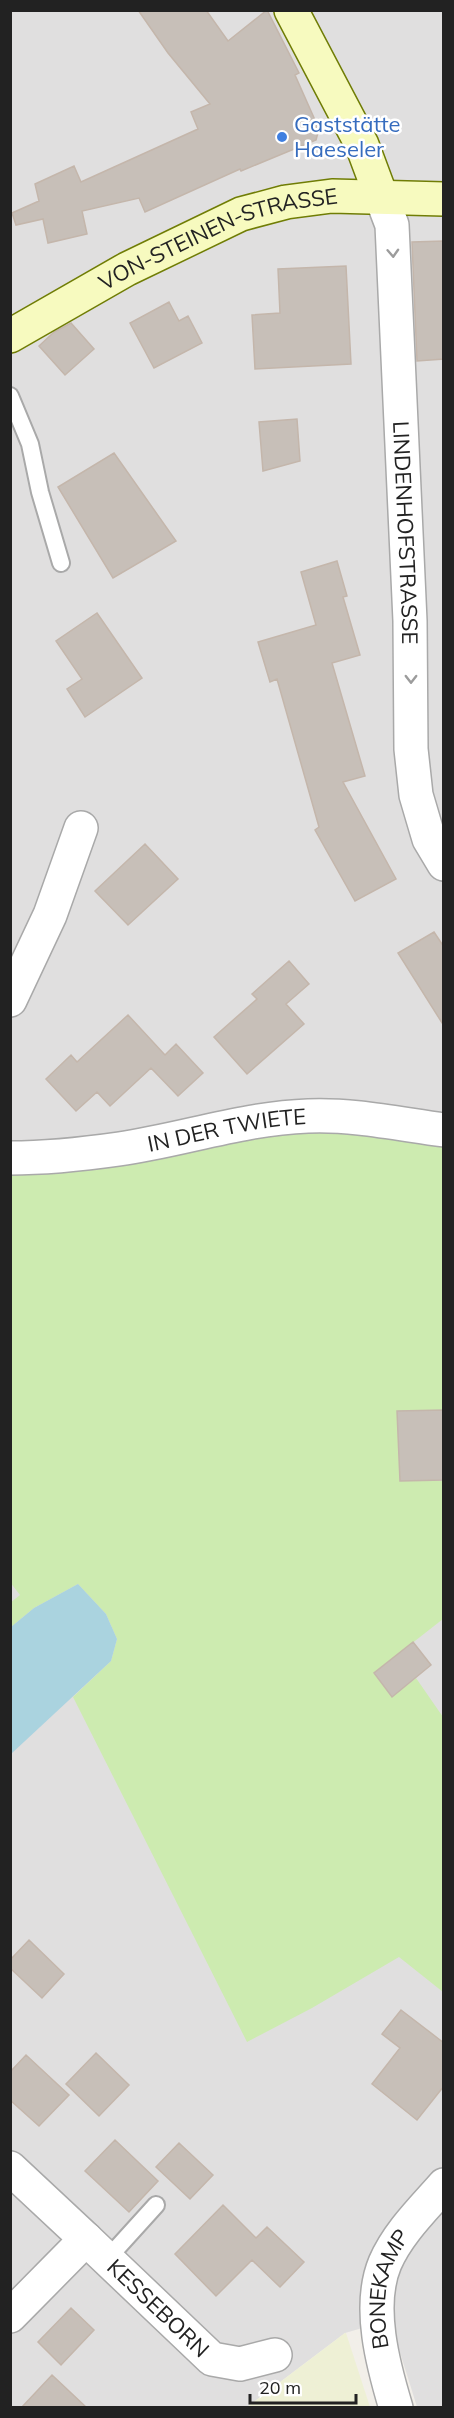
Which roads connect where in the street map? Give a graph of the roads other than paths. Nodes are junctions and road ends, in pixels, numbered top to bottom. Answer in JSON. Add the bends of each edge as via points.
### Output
{"nodes":[{"id":1,"x":291,"y":10,"type":"edge"},
{"id":2,"x":381,"y":196,"type":"junction"},
{"id":3,"x":444,"y":200,"type":"edge"},
{"id":4,"x":10,"y":336,"type":"edge"},
{"id":5,"x":10,"y":396,"type":"edge"},
{"id":6,"x":61,"y":563,"type":"dead end"},
{"id":7,"x":81,"y":828,"type":"dead end"},
{"id":8,"x":444,"y":864,"type":"edge"},
{"id":9,"x":10,"y":1000,"type":"edge"},
{"id":10,"x":444,"y":1130,"type":"edge"},
{"id":11,"x":10,"y":1158,"type":"edge"},
{"id":12,"x":10,"y":2168,"type":"edge"},
{"id":13,"x":444,"y":2185,"type":"edge"},
{"id":14,"x":156,"y":2205,"type":"dead end"},
{"id":15,"x":97,"y":2249,"type":"junction"},
{"id":16,"x":10,"y":2316,"type":"edge"},
{"id":17,"x":275,"y":2355,"type":"dead end"},
{"id":18,"x":396,"y":2408,"type":"edge"}],
"edges":[{"from":1,"to":2,"type":"main road","via":[[362,145]]},
{"from":2,"to":3,"type":"main road","name":"VON-STEINEN-STRASSE"},
{"from":2,"to":4,"type":"main road","name":"VON-STEINEN-STRASSE","via":[[286,202],[241,214],[127,269]]},
{"from":2,"to":8,"type":"street","name":"LINDENHOFSTRASSE","one_way":true,"via":[[392,225],[410,621],[412,760],[416,795],[429,839]]},
{"from":5,"to":6,"type":"lane","via":[[30,444]]},
{"from":7,"to":9,"type":"street","via":[[50,915]]},
{"from":10,"to":11,"type":"street","name":"IN DER TWIETE","via":[[308,1116],[224,1127],[121,1149]]},
{"from":12,"to":15,"type":"street","name":"KESSEBORN"},
{"from":13,"to":18,"type":"street","name":"BONEKAMP","via":[[400,2237],[385,2264],[378,2298],[378,2333]]},
{"from":14,"to":15,"type":"lane"},
{"from":15,"to":16,"type":"street"},
{"from":15,"to":17,"type":"street","name":"KESSEBORN","via":[[212,2359],[240,2364]]}]}
